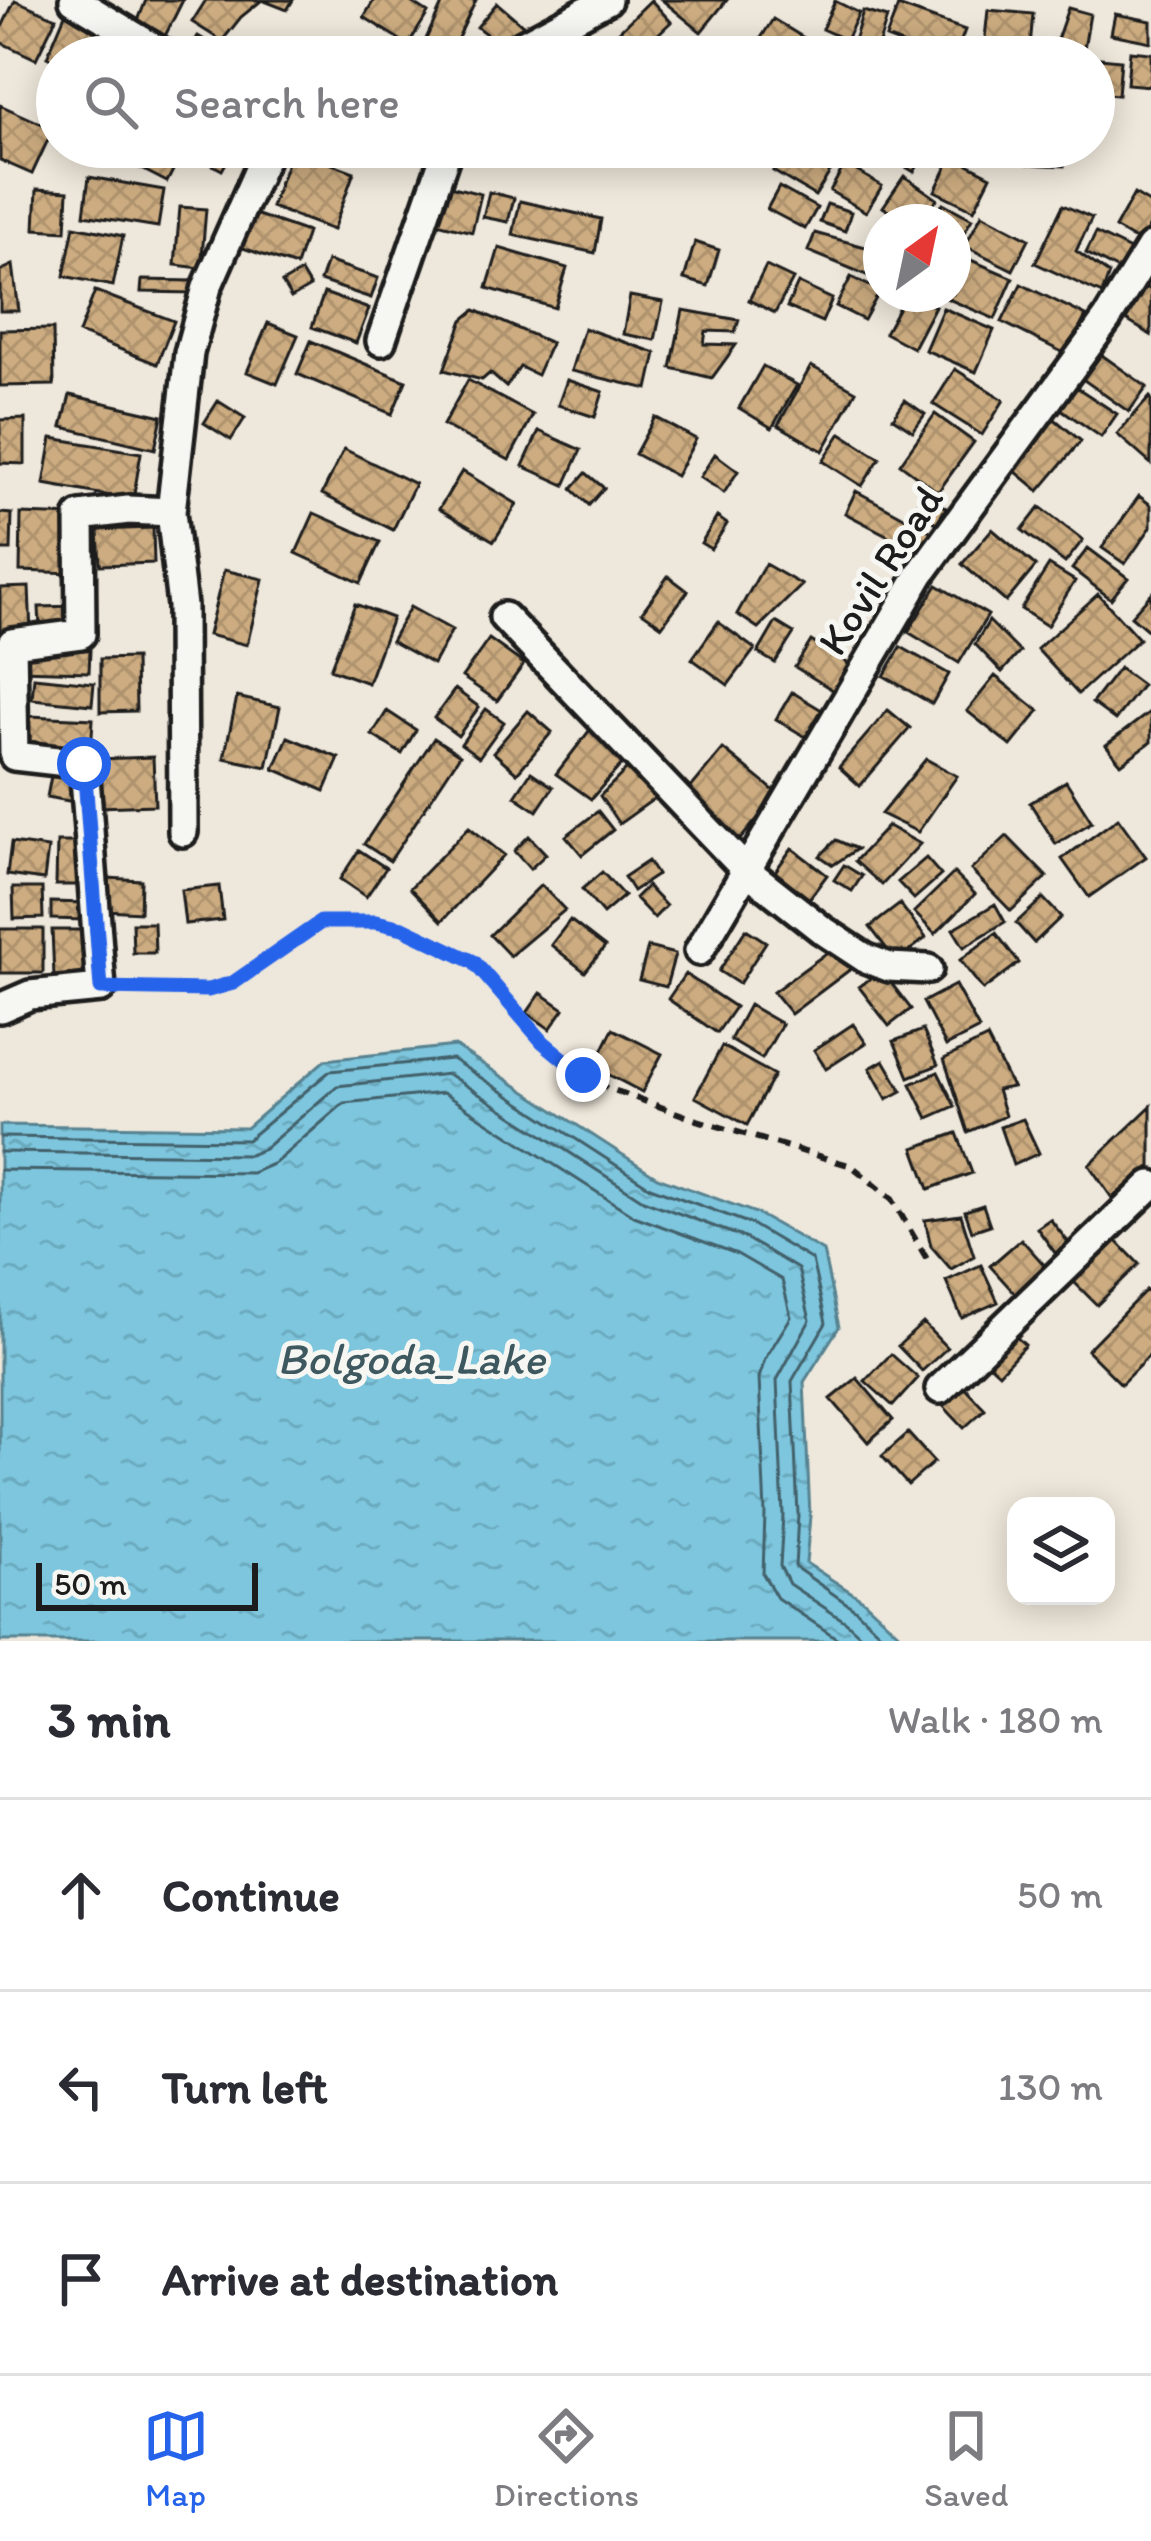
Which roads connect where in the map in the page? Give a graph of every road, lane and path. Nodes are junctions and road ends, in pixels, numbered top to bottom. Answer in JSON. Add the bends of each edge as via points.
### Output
{"nodes":[{"id":1,"x":74,"y":0,"type":"edge"},
{"id":2,"x":607,"y":0,"type":"edge"},
{"id":3,"x":134,"y":36,"type":"edge"},
{"id":4,"x":539,"y":36,"type":"edge"},
{"id":5,"x":260,"y":168,"type":"edge"},
{"id":6,"x":441,"y":168,"type":"edge"},
{"id":7,"x":1151,"y":247,"type":"edge"},
{"id":8,"x":381,"y":341,"type":"dead end"},
{"id":9,"x":171,"y":512,"type":"junction"},
{"id":10,"x":504,"y":616,"type":"dead end"},
{"id":11,"x":183,"y":832,"type":"dead end"},
{"id":12,"x":746,"y":870,"type":"junction"},
{"id":13,"x":699,"y":951,"type":"dead end"},
{"id":14,"x":928,"y":969,"type":"dead end"},
{"id":15,"x":101,"y":988,"type":"junction"},
{"id":16,"x":0,"y":1008,"type":"edge"},
{"id":17,"x":1151,"y":1185,"type":"edge"},
{"id":18,"x":931,"y":1266,"type":"dead end"},
{"id":19,"x":940,"y":1389,"type":"dead end"}],
"edges":[{"from":1,"to":3,"type":"street"},
{"from":2,"to":4,"type":"street"},
{"from":5,"to":9,"type":"street","via":[[207,287],[189,353]]},
{"from":6,"to":8,"type":"street"},
{"from":7,"to":12,"type":"street","name":"Kovil Road","via":[[921,573]]},
{"from":9,"to":11,"type":"street","via":[[182,607]]},
{"from":9,"to":15,"type":"street","via":[[80,516],[81,634],[12,644],[14,756],[84,764]]},
{"from":10,"to":12,"type":"street"},
{"from":12,"to":13,"type":"street","name":"Kovil Road"},
{"from":12,"to":14,"type":"street","via":[[865,958]]},
{"from":15,"to":16,"type":"street","via":[[31,995]]},
{"from":15,"to":18,"type":"path","via":[[208,990],[233,983],[321,922],[403,928],[474,962],[543,1042],[604,1087],[853,1166],[892,1199]]},
{"from":17,"to":19,"type":"street"}]}
